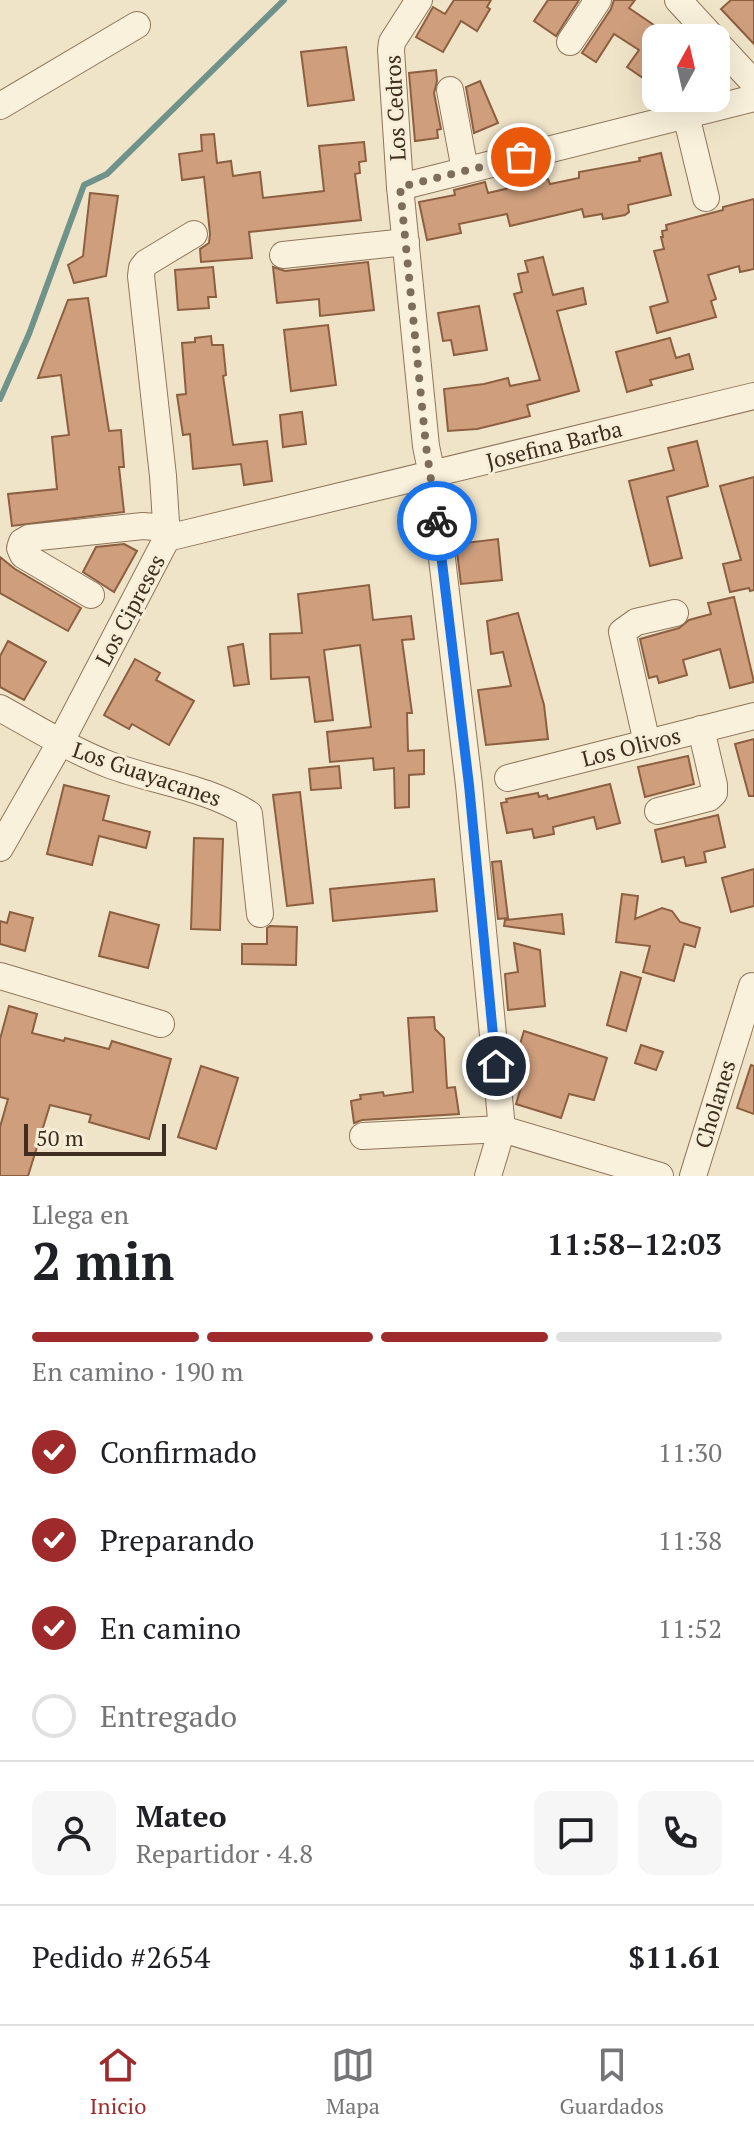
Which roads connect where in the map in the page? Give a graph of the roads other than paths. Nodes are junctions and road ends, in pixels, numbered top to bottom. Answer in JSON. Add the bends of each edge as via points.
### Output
{"nodes":[{"id":1,"x":419,"y":0,"type":"edge"},
{"id":2,"x":598,"y":0,"type":"edge"},
{"id":3,"x":678,"y":0,"type":"edge"},
{"id":4,"x":700,"y":24,"type":"edge"},
{"id":5,"x":137,"y":25,"type":"dead end"},
{"id":6,"x":570,"y":42,"type":"dead end"},
{"id":7,"x":730,"y":57,"type":"edge"},
{"id":8,"x":754,"y":83,"type":"edge"},
{"id":9,"x":450,"y":90,"type":"dead end"},
{"id":10,"x":754,"y":98,"type":"edge"},
{"id":11,"x":0,"y":106,"type":"edge"},
{"id":12,"x":686,"y":115,"type":"junction"},
{"id":13,"x":465,"y":170,"type":"junction"},
{"id":14,"x":400,"y":187,"type":"junction"},
{"id":15,"x":706,"y":198,"type":"dead end"},
{"id":16,"x":194,"y":234,"type":"dead end"},
{"id":17,"x":406,"y":242,"type":"junction"},
{"id":18,"x":283,"y":255,"type":"dead end"},
{"id":19,"x":754,"y":396,"type":"edge"},
{"id":20,"x":432,"y":475,"type":"junction"},
{"id":21,"x":167,"y":533,"type":"junction"},
{"id":22,"x":91,"y":595,"type":"dead end"},
{"id":23,"x":675,"y":613,"type":"dead end"},
{"id":24,"x":0,"y":708,"type":"edge"},
{"id":25,"x":754,"y":716,"type":"edge"},
{"id":26,"x":701,"y":729,"type":"junction"},
{"id":27,"x":60,"y":743,"type":"junction"},
{"id":28,"x":647,"y":743,"type":"junction"},
{"id":29,"x":508,"y":778,"type":"dead end"},
{"id":30,"x":658,"y":811,"type":"dead end"},
{"id":31,"x":0,"y":848,"type":"edge"},
{"id":32,"x":260,"y":914,"type":"dead end"},
{"id":33,"x":0,"y":976,"type":"edge"},
{"id":34,"x":752,"y":986,"type":"edge"},
{"id":35,"x":161,"y":1024,"type":"dead end"},
{"id":36,"x":502,"y":1129,"type":"junction"},
{"id":37,"x":363,"y":1136,"type":"dead end"},
{"id":38,"x":488,"y":1176,"type":"edge"},
{"id":39,"x":660,"y":1176,"type":"edge"},
{"id":40,"x":693,"y":1176,"type":"edge"}],
"edges":[{"from":1,"to":14,"type":"street","name":"Los Cedros","via":[[391,47]]},
{"from":2,"to":6,"type":"street"},
{"from":3,"to":4,"type":"street"},
{"from":5,"to":11,"type":"street"},
{"from":7,"to":8,"type":"street"},
{"from":9,"to":13,"type":"street"},
{"from":10,"to":12,"type":"street"},
{"from":12,"to":13,"type":"street"},
{"from":12,"to":15,"type":"street"},
{"from":13,"to":14,"type":"street"},
{"from":14,"to":17,"type":"street","name":"Los Cedros"},
{"from":16,"to":21,"type":"street","name":"Los Cipreses","via":[[146,263],[141,276]]},
{"from":17,"to":18,"type":"street"},
{"from":17,"to":20,"type":"street","name":"Los Cedros"},
{"from":19,"to":20,"type":"street","name":"Josefina Barba"},
{"from":20,"to":21,"type":"street","name":"Josefina Barba"},
{"from":20,"to":36,"type":"street","name":"Los Cedros"},
{"from":21,"to":22,"type":"street","name":"Josefina Barba","via":[[143,526],[22,542],[23,555]]},
{"from":21,"to":27,"type":"street","name":"Los Cipreses"},
{"from":23,"to":28,"type":"street","via":[[636,622],[622,632]]},
{"from":24,"to":27,"type":"street","name":"Los Guayacanes"},
{"from":25,"to":26,"type":"street","name":"Los Olivos"},
{"from":26,"to":28,"type":"street","name":"Los Olivos"},
{"from":26,"to":30,"type":"street","via":[[714,793]]},
{"from":27,"to":31,"type":"street","name":"Los Cipreses"},
{"from":27,"to":32,"type":"street","name":"Los Guayacanes","via":[[111,765],[224,799],[249,814]]},
{"from":28,"to":29,"type":"street","name":"Los Olivos"},
{"from":33,"to":35,"type":"street"},
{"from":34,"to":40,"type":"street","name":"Cholanes"},
{"from":36,"to":37,"type":"street"},
{"from":36,"to":38,"type":"street","name":"Los Cedros"},
{"from":36,"to":39,"type":"street"}]}
